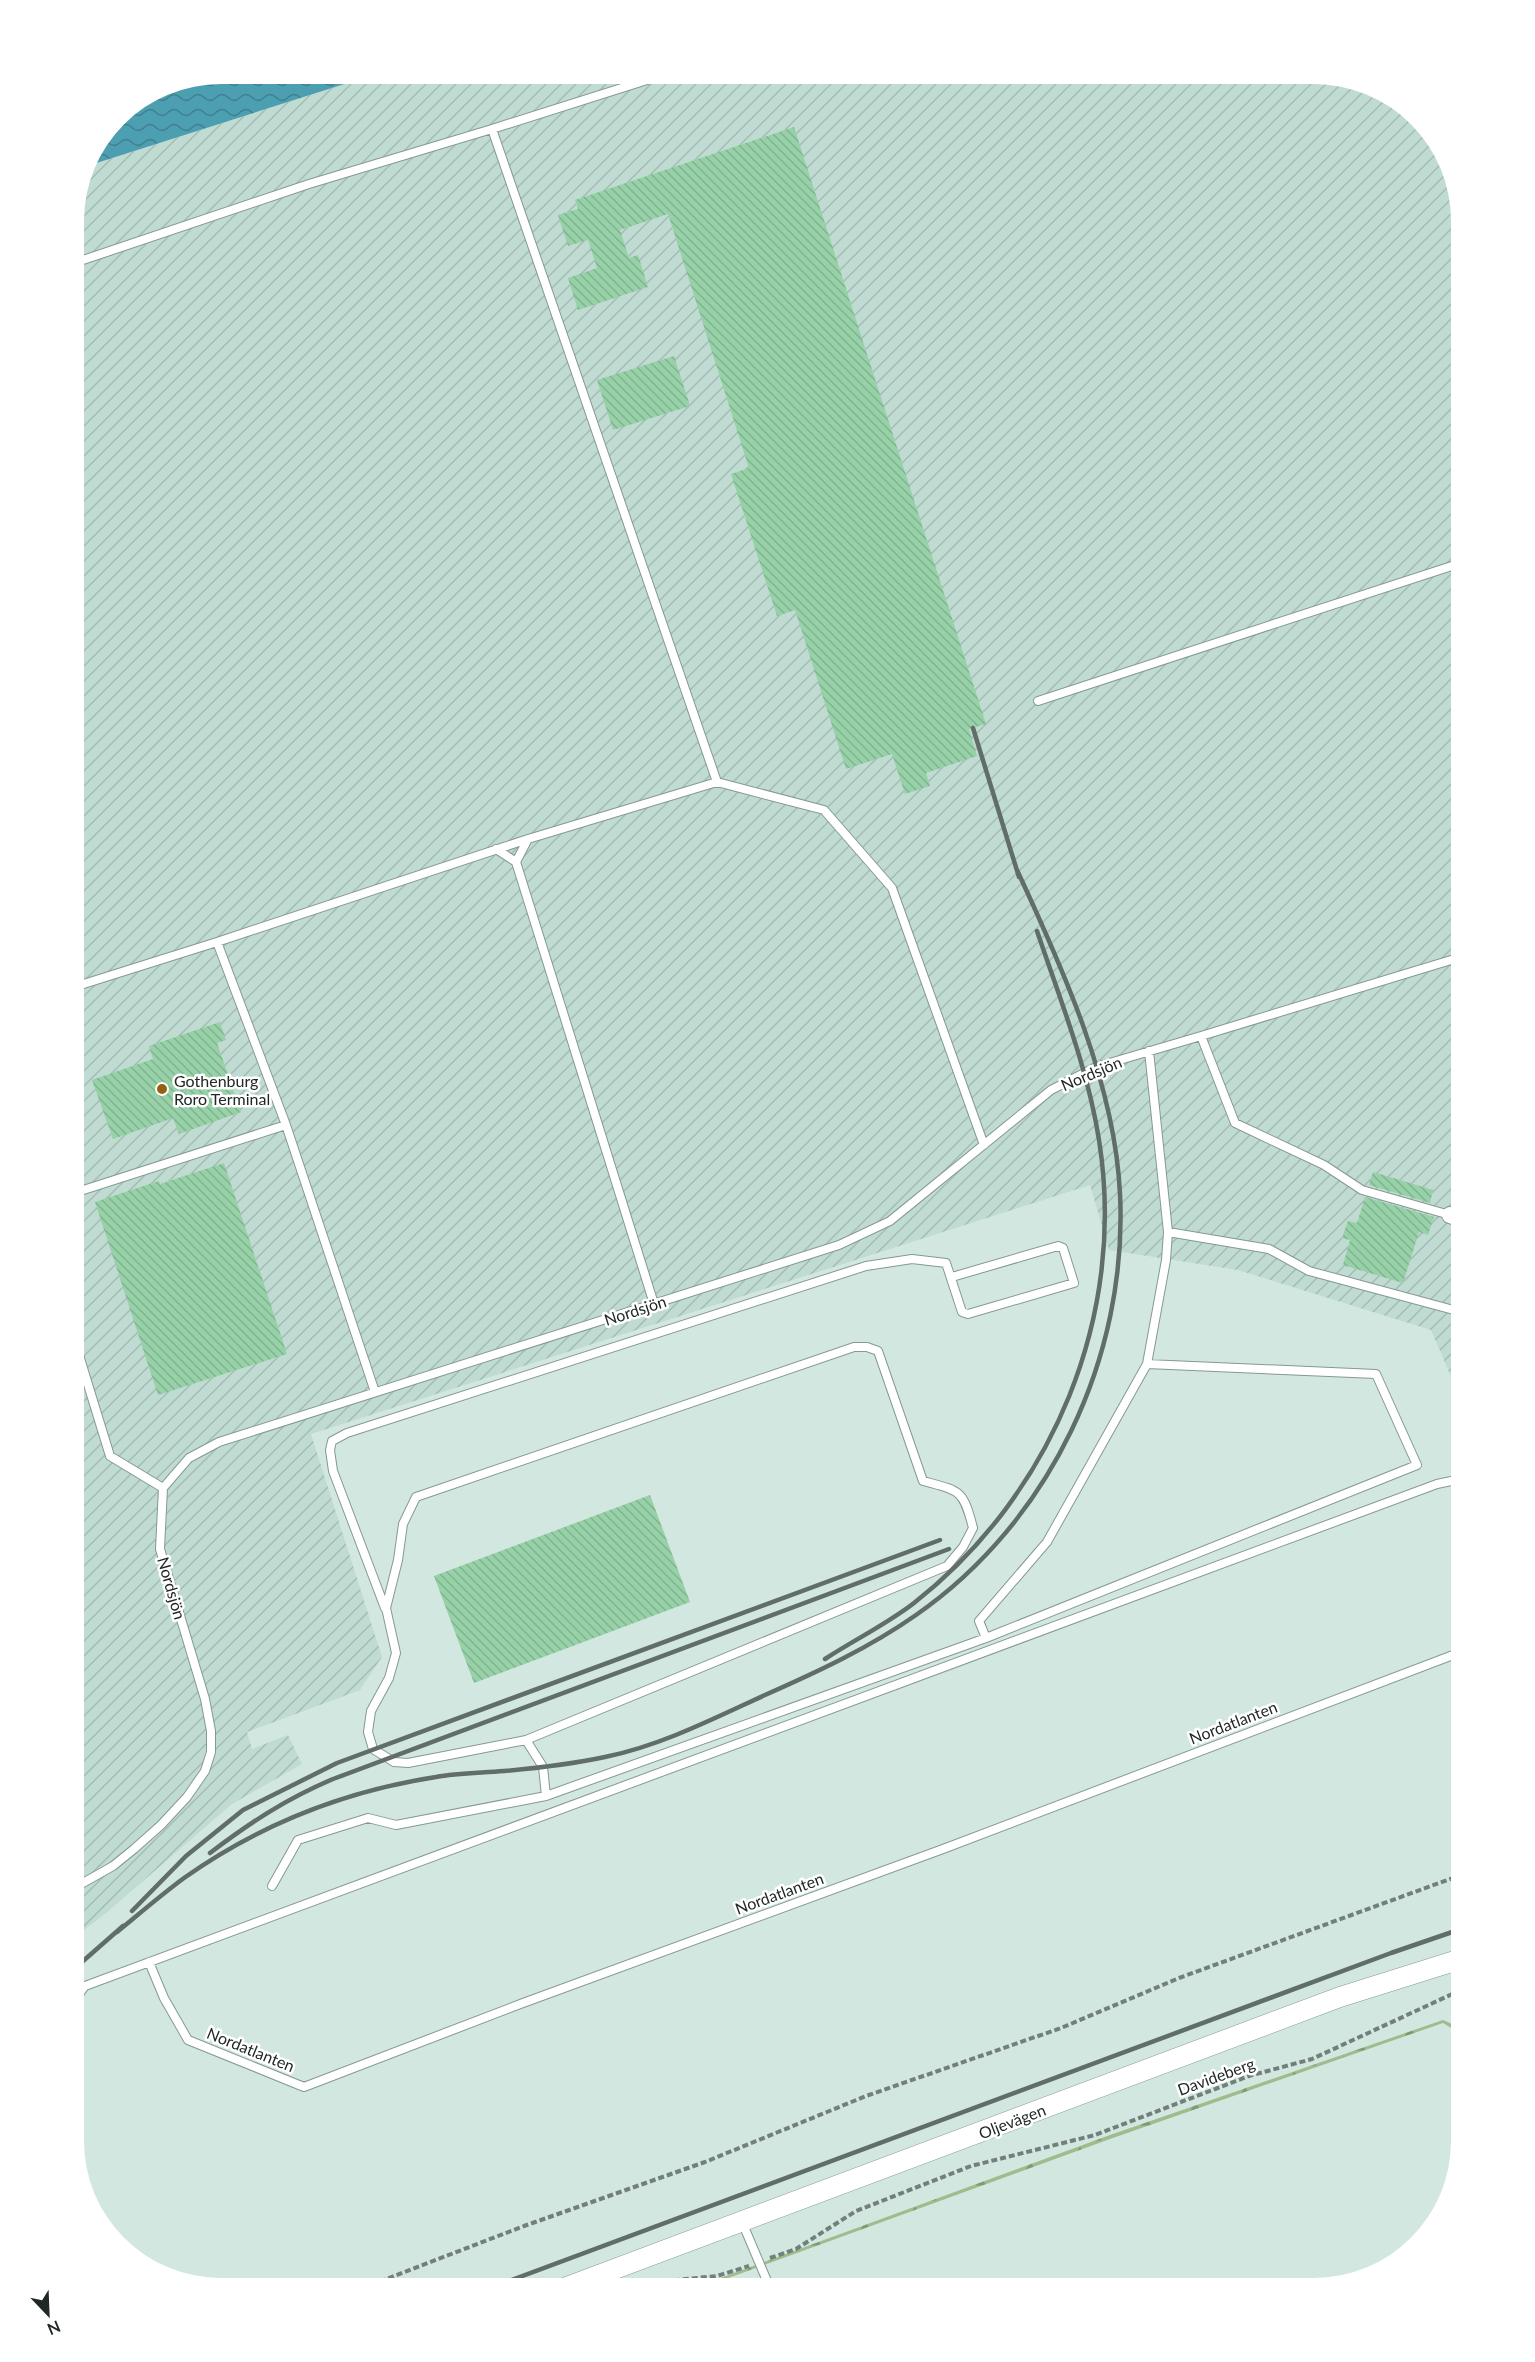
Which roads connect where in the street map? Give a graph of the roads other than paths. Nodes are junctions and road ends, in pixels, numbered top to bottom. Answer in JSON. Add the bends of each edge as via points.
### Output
{"nodes":[{"id":1,"x":634,"y":84,"type":"edge"},
{"id":2,"x":492,"y":129,"type":"junction"},
{"id":3,"x":84,"y":261,"type":"edge"},
{"id":4,"x":1451,"y":566,"type":"edge"},
{"id":5,"x":1038,"y":701,"type":"dead end"},
{"id":6,"x":717,"y":783,"type":"junction"},
{"id":7,"x":528,"y":838,"type":"junction"},
{"id":8,"x":496,"y":849,"type":"junction"},
{"id":9,"x":516,"y":862,"type":"junction"},
{"id":10,"x":217,"y":942,"type":"junction"},
{"id":11,"x":1451,"y":961,"type":"edge"},
{"id":12,"x":1442,"y":964,"type":"junction"},
{"id":13,"x":1451,"y":964,"type":"edge"},
{"id":14,"x":84,"y":984,"type":"edge"},
{"id":15,"x":1201,"y":1036,"type":"junction"},
{"id":16,"x":1149,"y":1050,"type":"junction"},
{"id":17,"x":286,"y":1125,"type":"junction"},
{"id":18,"x":984,"y":1145,"type":"junction"},
{"id":19,"x":84,"y":1190,"type":"edge"},
{"id":20,"x":1451,"y":1216,"type":"edge"},
{"id":21,"x":1168,"y":1232,"type":"junction"},
{"id":22,"x":952,"y":1277,"type":"junction"},
{"id":23,"x":654,"y":1304,"type":"junction"},
{"id":24,"x":1451,"y":1309,"type":"edge"},
{"id":25,"x":1147,"y":1364,"type":"junction"},
{"id":26,"x":84,"y":1372,"type":"edge"},
{"id":27,"x":375,"y":1392,"type":"junction"},
{"id":28,"x":1451,"y":1482,"type":"edge"},
{"id":29,"x":163,"y":1488,"type":"junction"},
{"id":30,"x":386,"y":1608,"type":"junction"},
{"id":31,"x":986,"y":1638,"type":"junction"},
{"id":32,"x":1451,"y":1656,"type":"edge"},
{"id":33,"x":526,"y":1740,"type":"junction"},
{"id":34,"x":546,"y":1796,"type":"junction"},
{"id":35,"x":84,"y":1882,"type":"edge"},
{"id":36,"x":272,"y":1886,"type":"dead end"},
{"id":37,"x":149,"y":1962,"type":"junction"},
{"id":38,"x":1451,"y":1962,"type":"edge"},
{"id":39,"x":84,"y":1987,"type":"edge"},
{"id":40,"x":742,"y":2222,"type":"junction"},
{"id":41,"x":591,"y":2278,"type":"edge"},
{"id":42,"x":766,"y":2278,"type":"edge"}],
"edges":[{"from":1,"to":2,"type":"lane"},
{"from":2,"to":3,"type":"lane","via":[[309,184]]},
{"from":2,"to":6,"type":"lane"},
{"from":4,"to":5,"type":"lane"},
{"from":6,"to":7,"type":"lane"},
{"from":6,"to":18,"type":"lane","via":[[824,810],[892,888]]},
{"from":7,"to":8,"type":"lane"},
{"from":7,"to":9,"type":"lane"},
{"from":8,"to":9,"type":"lane"},
{"from":8,"to":10,"type":"lane"},
{"from":9,"to":23,"type":"lane"},
{"from":10,"to":14,"type":"lane"},
{"from":10,"to":17,"type":"lane"},
{"from":11,"to":12,"type":"lane","name":"Nordsjön"},
{"from":12,"to":13,"type":"lane"},
{"from":12,"to":15,"type":"lane","name":"Nordsjön"},
{"from":15,"to":16,"type":"lane","name":"Nordsjön"},
{"from":15,"to":20,"type":"lane","via":[[1235,1123],[1324,1165],[1362,1190]]},
{"from":16,"to":18,"type":"lane","name":"Nordsjön","via":[[1083,1072],[1051,1090]]},
{"from":16,"to":21,"type":"lane"},
{"from":17,"to":19,"type":"lane"},
{"from":17,"to":27,"type":"lane"},
{"from":18,"to":23,"type":"lane","name":"Nordsjön","via":[[890,1221],[839,1245]]},
{"from":21,"to":24,"type":"lane","via":[[1269,1249],[1309,1271]]},
{"from":21,"to":25,"type":"lane"},
{"from":22,"to":22,"type":"lane","via":[[1058,1246],[1066,1254],[1074,1283],[968,1314],[962,1312]]},
{"from":22,"to":30,"type":"lane","via":[[946,1263],[924,1260],[866,1266],[332,1440],[333,1471]]},
{"from":23,"to":27,"type":"lane","name":"Nordsjön"},
{"from":25,"to":31,"type":"lane","via":[[1047,1542],[979,1620]]},
{"from":25,"to":31,"type":"lane","via":[[1376,1374],[1417,1465]]},
{"from":26,"to":29,"type":"lane","via":[[110,1456]]},
{"from":27,"to":29,"type":"lane","name":"Nordsjön","via":[[219,1442],[189,1458]]},
{"from":28,"to":37,"type":"lane"},
{"from":29,"to":35,"type":"lane","name":"Nordsjön","via":[[160,1549],[205,1699],[210,1752],[205,1772],[161,1825],[113,1866]]},
{"from":30,"to":33,"type":"lane","via":[[396,1653],[389,1678],[371,1711],[368,1732],[373,1749],[394,1762],[408,1763]]},
{"from":30,"to":33,"type":"lane","via":[[403,1524],[416,1497],[854,1347],[878,1351],[923,1481],[955,1490],[966,1502],[973,1528],[947,1566]]},
{"from":31,"to":34,"type":"lane"},
{"from":32,"to":37,"type":"lane","name":"Nordatlanten","via":[[304,2087],[188,2040]]},
{"from":33,"to":34,"type":"lane","via":[[543,1767]]},
{"from":34,"to":36,"type":"lane","via":[[396,1825],[368,1818],[298,1840]]},
{"from":37,"to":39,"type":"lane"},
{"from":38,"to":40,"type":"street","name":"Oljevägen","via":[[1340,1997]]},
{"from":40,"to":41,"type":"street","name":"Oljevägen"},
{"from":40,"to":42,"type":"lane"}]}
